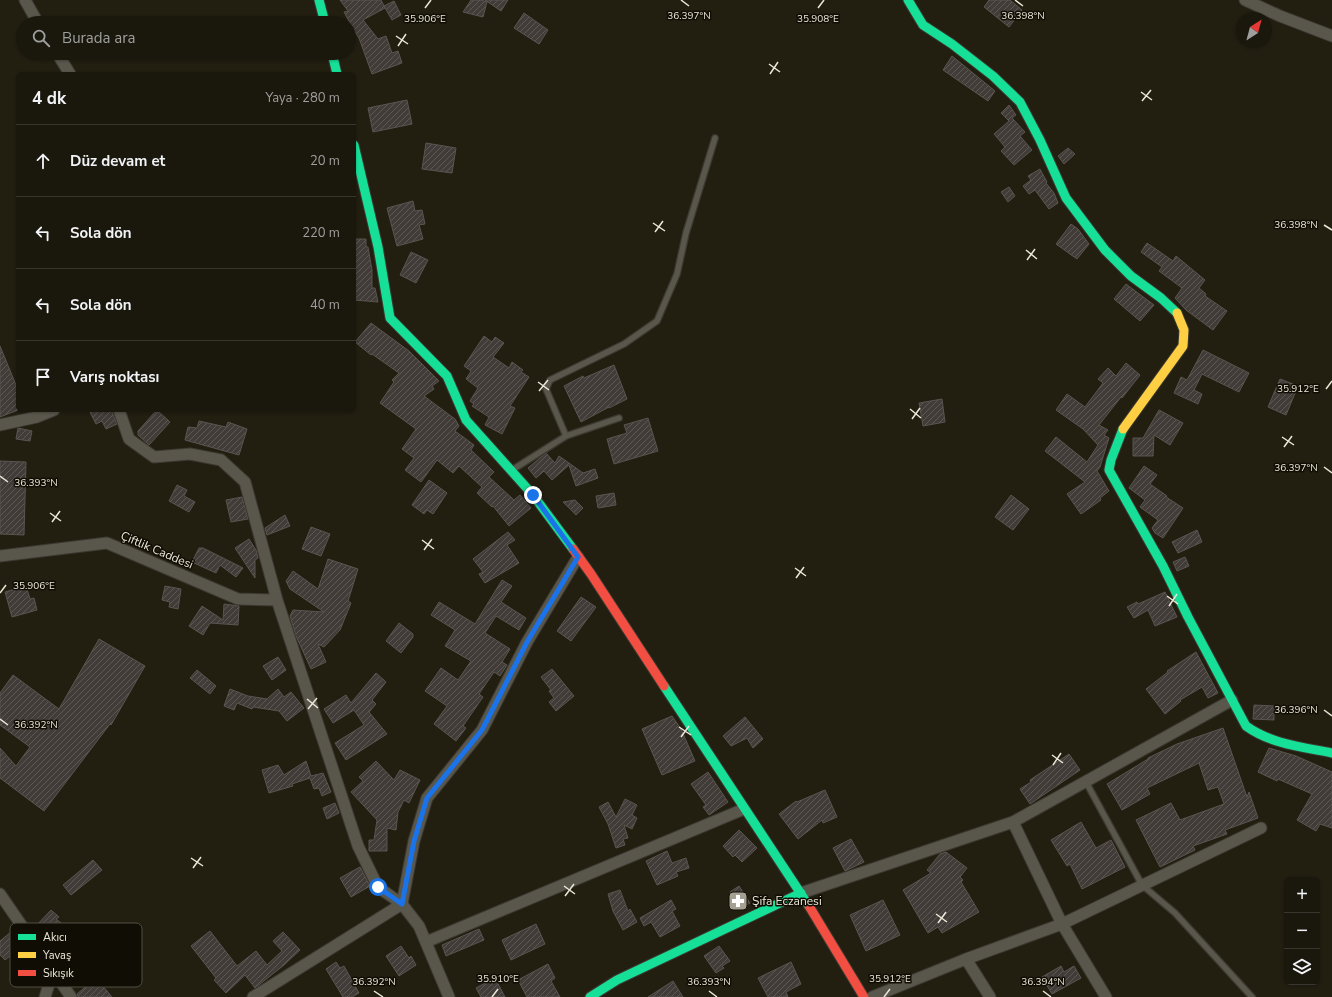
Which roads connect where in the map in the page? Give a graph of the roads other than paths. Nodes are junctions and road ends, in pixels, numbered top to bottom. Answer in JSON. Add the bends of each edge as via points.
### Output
{"nodes":[{"id":1,"x":25,"y":0,"type":"edge"},
{"id":2,"x":319,"y":0,"type":"edge"},
{"id":3,"x":908,"y":0,"type":"edge"},
{"id":4,"x":1245,"y":0,"type":"edge"},
{"id":5,"x":34,"y":16,"type":"edge"},
{"id":6,"x":323,"y":16,"type":"edge"},
{"id":7,"x":1332,"y":36,"type":"edge"},
{"id":8,"x":61,"y":60,"type":"edge"},
{"id":9,"x":334,"y":60,"type":"edge"},
{"id":10,"x":69,"y":72,"type":"edge"},
{"id":11,"x":337,"y":72,"type":"edge"},
{"id":12,"x":715,"y":138,"type":"dead end"},
{"id":13,"x":356,"y":154,"type":"edge"},
{"id":14,"x":49,"y":412,"type":"edge"},
{"id":15,"x":120,"y":412,"type":"edge"},
{"id":16,"x":619,"y":418,"type":"dead end"},
{"id":17,"x":0,"y":425,"type":"edge"},
{"id":18,"x":566,"y":436,"type":"junction"},
{"id":19,"x":511,"y":471,"type":"junction"},
{"id":20,"x":0,"y":556,"type":"edge"},
{"id":21,"x":578,"y":557,"type":"junction"},
{"id":22,"x":277,"y":600,"type":"junction"},
{"id":23,"x":1232,"y":700,"type":"junction"},
{"id":24,"x":1332,"y":753,"type":"edge"},
{"id":25,"x":1086,"y":782,"type":"junction"},
{"id":26,"x":744,"y":809,"type":"junction"},
{"id":27,"x":1014,"y":822,"type":"junction"},
{"id":28,"x":1261,"y":828,"type":"dead end"},
{"id":29,"x":1142,"y":885,"type":"junction"},
{"id":30,"x":801,"y":893,"type":"junction"},
{"id":31,"x":0,"y":894,"type":"edge"},
{"id":32,"x":402,"y":904,"type":"junction"},
{"id":33,"x":20,"y":923,"type":"edge"},
{"id":34,"x":1062,"y":924,"type":"junction"},
{"id":35,"x":426,"y":942,"type":"junction"},
{"id":36,"x":966,"y":959,"type":"junction"},
{"id":37,"x":48,"y":987,"type":"edge"},
{"id":38,"x":64,"y":987,"type":"edge"},
{"id":39,"x":45,"y":997,"type":"edge"},
{"id":40,"x":71,"y":997,"type":"edge"},
{"id":41,"x":253,"y":997,"type":"edge"},
{"id":42,"x":449,"y":997,"type":"edge"},
{"id":43,"x":590,"y":997,"type":"edge"},
{"id":44,"x":864,"y":997,"type":"edge"},
{"id":45,"x":872,"y":997,"type":"edge"},
{"id":46,"x":990,"y":997,"type":"edge"},
{"id":47,"x":1106,"y":997,"type":"edge"},
{"id":48,"x":1252,"y":997,"type":"edge"}],
"edges":[{"from":1,"to":5,"type":"street"},
{"from":2,"to":6,"type":"street"},
{"from":3,"to":23,"type":"street","via":[[922,25],[952,44],[993,76],[1020,102],[1066,198],[1092,233],[1131,276],[1177,313],[1184,330],[1182,346],[1122,430],[1109,470],[1163,566]]},
{"from":4,"to":7,"type":"street"},
{"from":8,"to":10,"type":"street"},
{"from":9,"to":11,"type":"street"},
{"from":12,"to":18,"type":"lane","via":[[686,233],[677,274],[657,321],[624,344],[550,380],[546,389]]},
{"from":13,"to":19,"type":"street","via":[[378,247],[390,318],[447,376],[466,420]]},
{"from":14,"to":17,"type":"street"},
{"from":15,"to":22,"type":"street","via":[[129,439],[154,457],[190,454],[221,460],[245,482]]},
{"from":16,"to":18,"type":"lane"},
{"from":18,"to":19,"type":"lane"},
{"from":19,"to":21,"type":"street","via":[[533,495]]},
{"from":20,"to":22,"type":"street","name":"Çiftlik Caddesi","via":[[107,543],[238,599]]},
{"from":21,"to":26,"type":"street"},
{"from":21,"to":32,"type":"street","via":[[527,642],[482,730],[427,798],[414,841]]},
{"from":22,"to":32,"type":"street","via":[[358,846],[378,887]]},
{"from":23,"to":24,"type":"street","via":[[1246,726],[1254,733],[1267,739]]},
{"from":23,"to":25,"type":"street"},
{"from":25,"to":27,"type":"street"},
{"from":25,"to":29,"type":"lane"},
{"from":26,"to":30,"type":"street"},
{"from":26,"to":35,"type":"street"},
{"from":27,"to":30,"type":"street"},
{"from":27,"to":34,"type":"street"},
{"from":28,"to":29,"type":"street"},
{"from":29,"to":34,"type":"street"},
{"from":29,"to":48,"type":"lane","via":[[1175,913]]},
{"from":30,"to":43,"type":"street","via":[[617,980]]},
{"from":30,"to":44,"type":"street"},
{"from":31,"to":33,"type":"street"},
{"from":32,"to":35,"type":"street","via":[[419,926]]},
{"from":32,"to":41,"type":"street"},
{"from":34,"to":36,"type":"street"},
{"from":34,"to":47,"type":"street"},
{"from":35,"to":42,"type":"street"},
{"from":36,"to":45,"type":"street"},
{"from":36,"to":46,"type":"street"},
{"from":37,"to":39,"type":"street"},
{"from":38,"to":40,"type":"street"}]}
